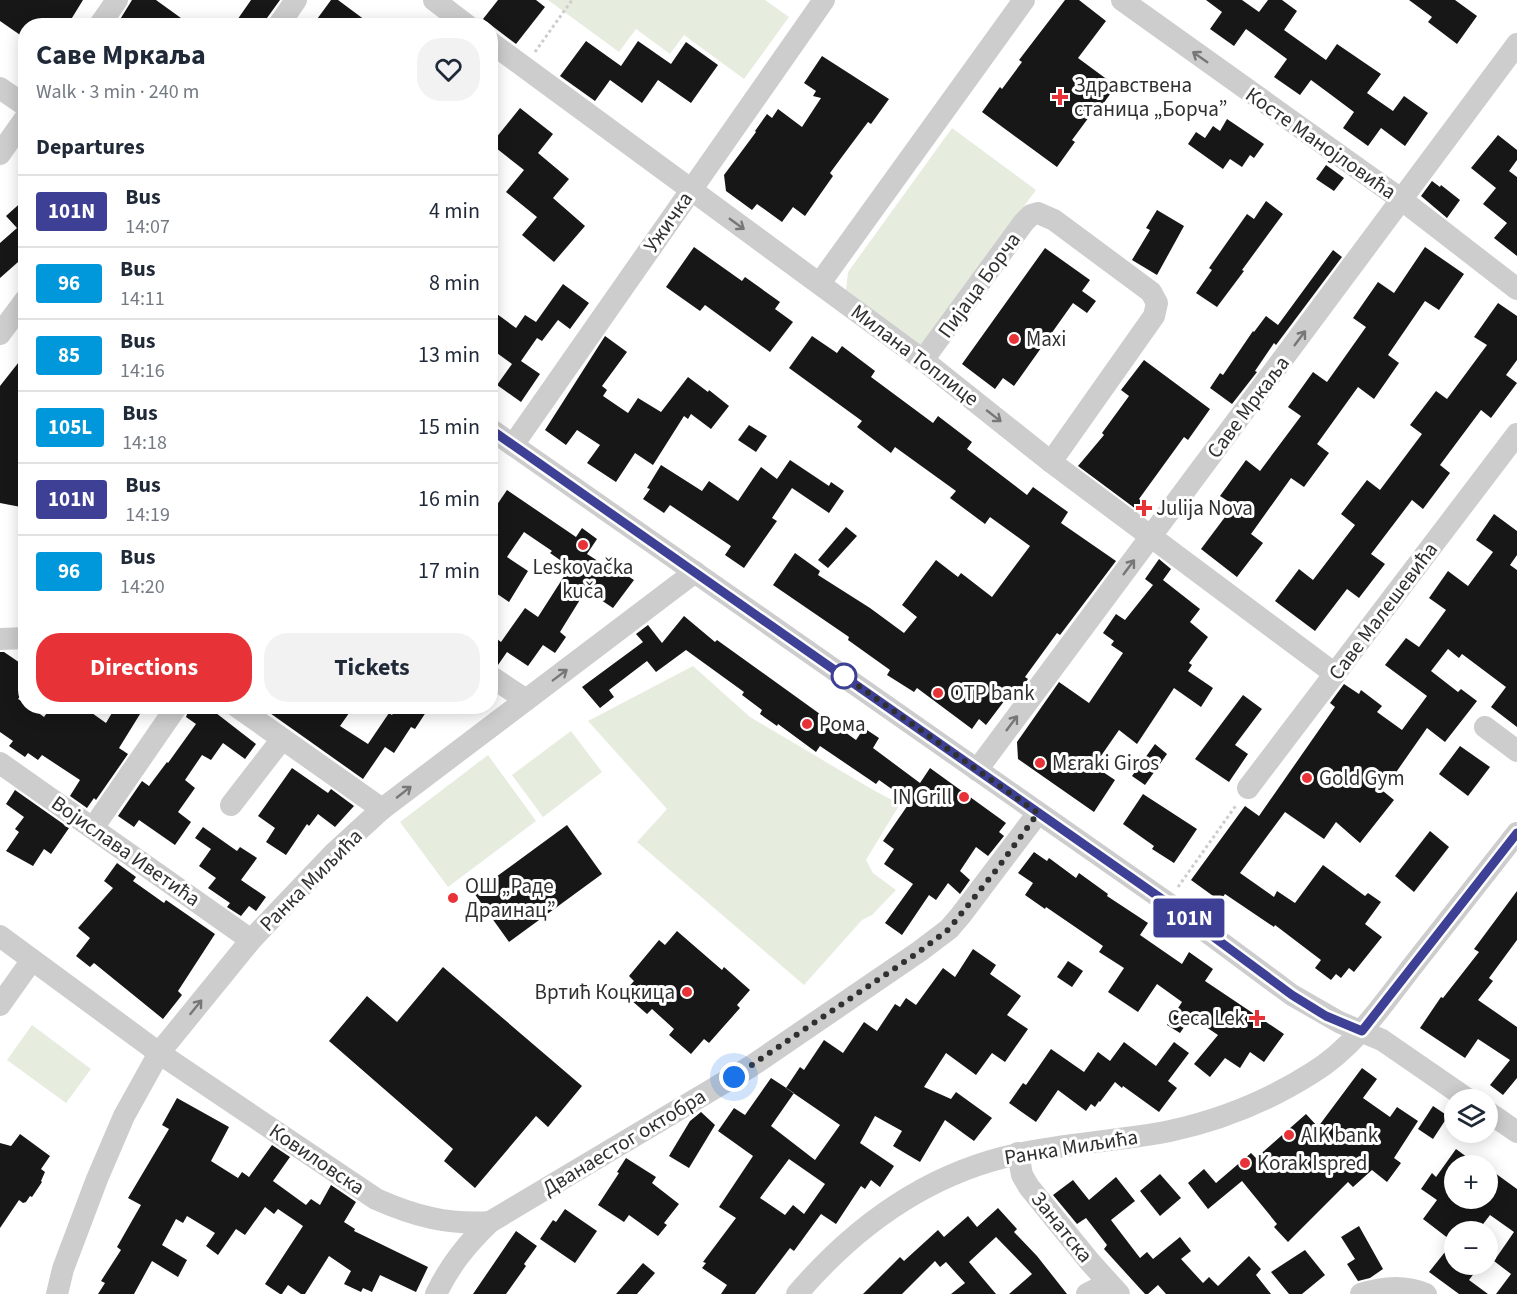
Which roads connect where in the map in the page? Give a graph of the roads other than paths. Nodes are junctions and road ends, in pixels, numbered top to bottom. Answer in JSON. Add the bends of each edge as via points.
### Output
{"nodes":[{"id":1,"x":117,"y":0,"type":"edge"},
{"id":2,"x":296,"y":0,"type":"edge"},
{"id":3,"x":434,"y":0,"type":"edge"},
{"id":4,"x":824,"y":0,"type":"edge"},
{"id":5,"x":1024,"y":0,"type":"edge"},
{"id":6,"x":1122,"y":0,"type":"edge"},
{"id":7,"x":105,"y":18,"type":"edge"},
{"id":8,"x":284,"y":18,"type":"edge"},
{"id":9,"x":458,"y":18,"type":"edge"},
{"id":10,"x":1517,"y":44,"type":"edge"},
{"id":11,"x":498,"y":48,"type":"edge"},
{"id":12,"x":0,"y":88,"type":"edge"},
{"id":13,"x":18,"y":100,"type":"edge"},
{"id":14,"x":18,"y":128,"type":"edge"},
{"id":15,"x":0,"y":154,"type":"edge"},
{"id":16,"x":690,"y":189,"type":"junction"},
{"id":17,"x":1402,"y":200,"type":"junction"},
{"id":18,"x":820,"y":284,"type":"junction"},
{"id":19,"x":1517,"y":289,"type":"edge"},
{"id":20,"x":18,"y":310,"type":"edge"},
{"id":21,"x":0,"y":334,"type":"edge"},
{"id":22,"x":923,"y":360,"type":"junction"},
{"id":23,"x":1517,"y":434,"type":"edge"},
{"id":24,"x":498,"y":435,"type":"edge"},
{"id":25,"x":513,"y":445,"type":"junction"},
{"id":26,"x":1051,"y":462,"type":"junction"},
{"id":27,"x":1152,"y":536,"type":"junction"},
{"id":28,"x":695,"y":572,"type":"junction"},
{"id":29,"x":18,"y":638,"type":"edge"},
{"id":30,"x":0,"y":639,"type":"edge"},
{"id":31,"x":1335,"y":674,"type":"junction"},
{"id":32,"x":498,"y":681,"type":"edge"},
{"id":33,"x":525,"y":700,"type":"junction"},
{"id":34,"x":171,"y":714,"type":"edge"},
{"id":35,"x":247,"y":714,"type":"edge"},
{"id":36,"x":1485,"y":727,"type":"dead end"},
{"id":37,"x":282,"y":739,"type":"junction"},
{"id":38,"x":1517,"y":751,"type":"edge"},
{"id":39,"x":0,"y":763,"type":"edge"},
{"id":40,"x":977,"y":770,"type":"junction"},
{"id":41,"x":1248,"y":788,"type":"road end"},
{"id":42,"x":231,"y":805,"type":"dead end"},
{"id":43,"x":382,"y":808,"type":"junction"},
{"id":44,"x":1038,"y":813,"type":"junction"},
{"id":45,"x":93,"y":828,"type":"junction"},
{"id":46,"x":1517,"y":833,"type":"edge"},
{"id":47,"x":0,"y":936,"type":"edge"},
{"id":48,"x":251,"y":940,"type":"junction"},
{"id":49,"x":32,"y":960,"type":"junction"},
{"id":50,"x":0,"y":1005,"type":"edge"},
{"id":51,"x":1362,"y":1031,"type":"junction"},
{"id":52,"x":159,"y":1053,"type":"junction"},
{"id":53,"x":1453,"y":1089,"type":"edge"},
{"id":54,"x":1498,"y":1119,"type":"edge"},
{"id":55,"x":1517,"y":1132,"type":"edge"},
{"id":56,"x":1018,"y":1154,"type":"junction"},
{"id":57,"x":490,"y":1222,"type":"junction"},
{"id":58,"x":1114,"y":1288,"type":"edge"},
{"id":59,"x":57,"y":1294,"type":"edge"},
{"id":60,"x":436,"y":1294,"type":"edge"},
{"id":61,"x":797,"y":1294,"type":"edge"},
{"id":62,"x":1087,"y":1294,"type":"edge"},
{"id":63,"x":1361,"y":1294,"type":"edge"},
{"id":64,"x":1426,"y":1294,"type":"edge"}],
"edges":[{"from":1,"to":7,"type":"street"},
{"from":2,"to":8,"type":"street"},
{"from":3,"to":9,"type":"street"},
{"from":4,"to":16,"type":"street","name":"Ужичка"},
{"from":5,"to":18,"type":"street"},
{"from":17,"to":6,"type":"street","name":"Косте Манојловића","one_way":true},
{"from":10,"to":17,"type":"street","name":"Саве Мркаља"},
{"from":11,"to":16,"type":"street","name":"Милана Топлице"},
{"from":12,"to":13,"type":"street"},
{"from":14,"to":15,"type":"street"},
{"from":16,"to":18,"type":"street","name":"Милана Топлице","one_way":true},
{"from":16,"to":25,"type":"street","name":"Ужичка"},
{"from":17,"to":19,"type":"street","name":"Косте Манојловића"},
{"from":27,"to":17,"type":"street","name":"Саве Мркаља","one_way":true},
{"from":18,"to":22,"type":"street","name":"Милана Топлице"},
{"from":20,"to":21,"type":"street"},
{"from":22,"to":26,"type":"street","name":"Милана Топлице","one_way":true},
{"from":22,"to":26,"type":"street","name":"Пијаца Борча","via":[[1031,215],[1038,213],[1054,220],[1152,292],[1157,309],[1149,325]]},
{"from":23,"to":31,"type":"street","name":"Саве Малешевића"},
{"from":24,"to":25,"type":"street"},
{"from":25,"to":28,"type":"street"},
{"from":26,"to":27,"type":"street","name":"Милана Топлице"},
{"from":27,"to":31,"type":"street","name":"Милана Топлице"},
{"from":40,"to":27,"type":"street","name":"Саве Мркаља","one_way":true},
{"from":33,"to":28,"type":"street","name":"Ранка Миљића","one_way":true},
{"from":28,"to":40,"type":"street"},
{"from":29,"to":30,"type":"street"},
{"from":31,"to":41,"type":"street","name":"Саве Малешевића"},
{"from":32,"to":33,"type":"street"},
{"from":43,"to":33,"type":"street","name":"Ранка Миљића","one_way":true},
{"from":34,"to":45,"type":"street"},
{"from":35,"to":37,"type":"street"},
{"from":36,"to":38,"type":"street"},
{"from":37,"to":42,"type":"street"},
{"from":37,"to":43,"type":"street"},
{"from":39,"to":45,"type":"street","name":"Војислава Иветића"},
{"from":40,"to":44,"type":"street"},
{"from":43,"to":48,"type":"street","name":"Ранка Миљића"},
{"from":44,"to":51,"type":"street","via":[[1292,995],[1332,1019]]},
{"from":44,"to":57,"type":"street","name":"Дванаестог октобра","via":[[961,915],[920,951],[750,1067]]},
{"from":45,"to":48,"type":"street","name":"Војислава Иветића"},
{"from":46,"to":51,"type":"street","name":"Ранка Миљића"},
{"from":47,"to":49,"type":"street","name":"Ковиловска"},
{"from":52,"to":48,"type":"street","name":"Ранка Миљића","one_way":true},
{"from":49,"to":50,"type":"street"},
{"from":49,"to":52,"type":"street","name":"Ковиловска"},
{"from":51,"to":53,"type":"street","via":[[1382,1040]]},
{"from":51,"to":56,"type":"street","name":"Ранка Миљића","via":[[1314,1072],[1225,1116],[1169,1131]]},
{"from":52,"to":57,"type":"street","name":"Ковиловска","via":[[376,1200],[433,1219],[464,1224]]},
{"from":52,"to":59,"type":"street","name":"Ранка Миљића","via":[[124,1116],[97,1179]]},
{"from":54,"to":55,"type":"street"},
{"from":56,"to":58,"type":"street","name":"Занатска","via":[[1029,1186]]},
{"from":56,"to":61,"type":"street","name":"Ранка Миљића","via":[[950,1175],[900,1202],[855,1234]]},
{"from":57,"to":60,"type":"street","name":"Дванаестог октобра","via":[[462,1250]]},
{"from":58,"to":62,"type":"street"},
{"from":63,"to":64,"type":"street","via":[[1394,1288]]}]}
